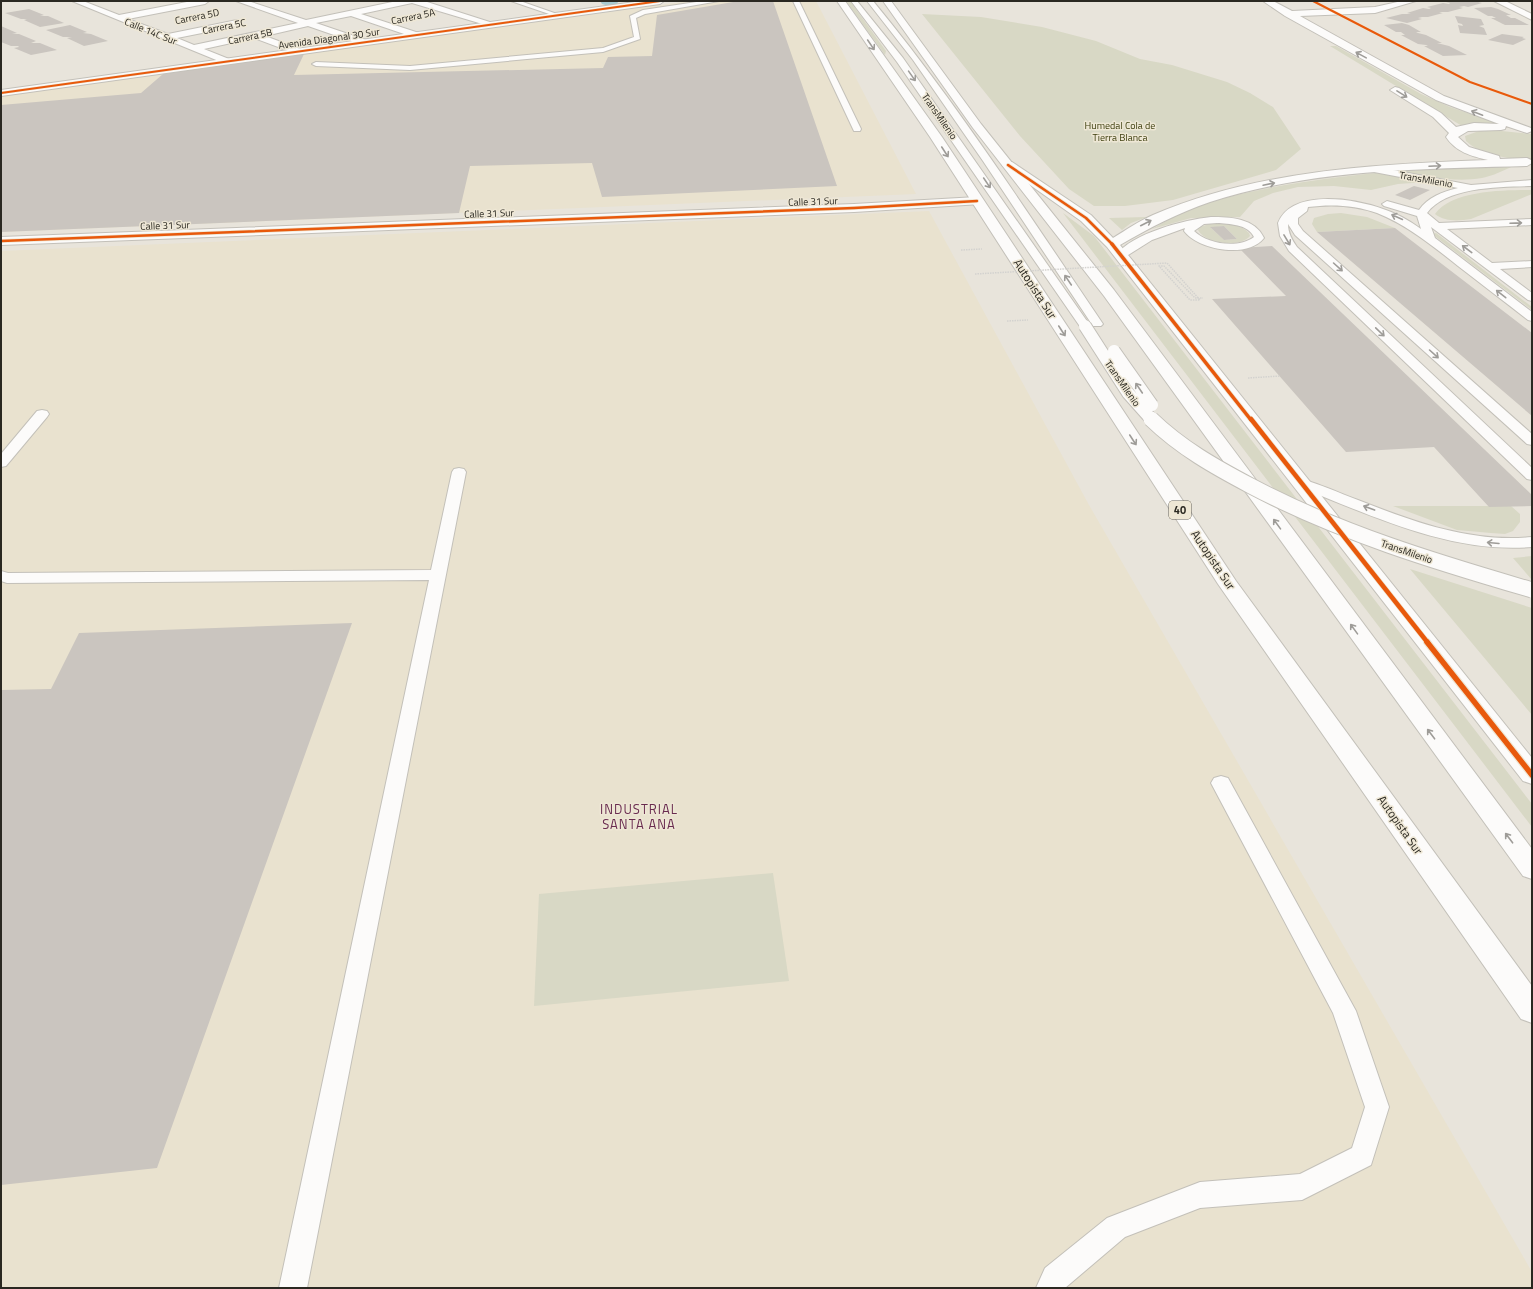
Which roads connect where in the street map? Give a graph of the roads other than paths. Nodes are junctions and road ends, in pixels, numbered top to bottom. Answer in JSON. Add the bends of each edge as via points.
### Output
{"nodes":[{"id":1,"x":76,"y":1,"type":"edge"},
{"id":2,"x":205,"y":1,"type":"edge"},
{"id":3,"x":265,"y":1,"type":"edge"},
{"id":4,"x":409,"y":1,"type":"edge"},
{"id":5,"x":415,"y":1,"type":"edge"},
{"id":6,"x":514,"y":1,"type":"edge"},
{"id":7,"x":660,"y":1,"type":"edge"},
{"id":8,"x":716,"y":1,"type":"edge"},
{"id":9,"x":796,"y":1,"type":"edge"},
{"id":10,"x":841,"y":1,"type":"edge"},
{"id":11,"x":854,"y":1,"type":"edge"},
{"id":12,"x":870,"y":1,"type":"edge"},
{"id":13,"x":886,"y":1,"type":"edge"},
{"id":14,"x":1412,"y":1,"type":"edge"},
{"id":15,"x":1498,"y":1,"type":"edge"},
{"id":16,"x":1514,"y":1,"type":"edge"},
{"id":17,"x":1263,"y":4,"type":"edge"},
{"id":18,"x":108,"y":5,"type":"dead end"},
{"id":19,"x":239,"y":5,"type":"edge"},
{"id":20,"x":251,"y":5,"type":"junction"},
{"id":21,"x":93,"y":8,"type":"junction"},
{"id":22,"x":296,"y":9,"type":"dead end"},
{"id":23,"x":1532,"y":9,"type":"edge"},
{"id":24,"x":444,"y":10,"type":"junction"},
{"id":25,"x":352,"y":13,"type":"junction"},
{"id":26,"x":278,"y":14,"type":"junction"},
{"id":27,"x":421,"y":14,"type":"dead end"},
{"id":28,"x":1270,"y":14,"type":"junction"},
{"id":29,"x":1289,"y":14,"type":"junction"},
{"id":30,"x":557,"y":15,"type":"junction"},
{"id":31,"x":1532,"y":17,"type":"edge"},
{"id":32,"x":118,"y":18,"type":"junction"},
{"id":33,"x":265,"y":18,"type":"dead end"},
{"id":34,"x":398,"y":19,"type":"dead end"},
{"id":35,"x":250,"y":21,"type":"dead end"},
{"id":36,"x":382,"y":22,"type":"junction"},
{"id":37,"x":156,"y":24,"type":"dead end"},
{"id":38,"x":305,"y":24,"type":"junction"},
{"id":39,"x":492,"y":24,"type":"junction"},
{"id":40,"x":1290,"y":26,"type":"dead end"},
{"id":41,"x":142,"y":27,"type":"junction"},
{"id":42,"x":255,"y":35,"type":"junction"},
{"id":43,"x":416,"y":35,"type":"junction"},
{"id":44,"x":168,"y":37,"type":"junction"},
{"id":45,"x":363,"y":42,"type":"junction"},
{"id":46,"x":194,"y":48,"type":"junction"},
{"id":47,"x":297,"y":51,"type":"junction"},
{"id":48,"x":226,"y":61,"type":"junction"},
{"id":49,"x":316,"y":64,"type":"dead end"},
{"id":50,"x":1389,"y":86,"type":"dead end"},
{"id":51,"x":1,"y":92,"type":"edge"},
{"id":52,"x":857,"y":129,"type":"dead end"},
{"id":53,"x":1530,"y":131,"type":"edge"},
{"id":54,"x":1455,"y":132,"type":"junction"},
{"id":55,"x":1008,"y":166,"type":"junction"},
{"id":56,"x":1528,"y":168,"type":"edge"},
{"id":57,"x":1377,"y":170,"type":"junction"},
{"id":58,"x":1532,"y":183,"type":"edge"},
{"id":59,"x":1499,"y":185,"type":"junction"},
{"id":60,"x":1475,"y":188,"type":"junction"},
{"id":61,"x":977,"y":201,"type":"junction"},
{"id":62,"x":1328,"y":202,"type":"junction"},
{"id":63,"x":1421,"y":214,"type":"junction"},
{"id":64,"x":1202,"y":221,"type":"junction"},
{"id":65,"x":1532,"y":222,"type":"edge"},
{"id":66,"x":1435,"y":226,"type":"junction"},
{"id":67,"x":1430,"y":239,"type":"junction"},
{"id":68,"x":1,"y":241,"type":"edge"},
{"id":69,"x":1117,"y":249,"type":"junction"},
{"id":70,"x":1532,"y":264,"type":"edge"},
{"id":71,"x":1489,"y":266,"type":"junction"},
{"id":72,"x":1532,"y":298,"type":"edge"},
{"id":73,"x":1532,"y":318,"type":"edge"},
{"id":74,"x":1091,"y":325,"type":"junction"},
{"id":75,"x":42,"y":414,"type":"dead end"},
{"id":76,"x":1532,"y":441,"type":"edge"},
{"id":77,"x":1,"y":463,"type":"edge"},
{"id":78,"x":459,"y":472,"type":"dead end"},
{"id":79,"x":1532,"y":476,"type":"edge"},
{"id":80,"x":1301,"y":483,"type":"junction"},
{"id":81,"x":1532,"y":542,"type":"edge"},
{"id":82,"x":438,"y":575,"type":"junction"},
{"id":83,"x":1,"y":576,"type":"edge"},
{"id":84,"x":1532,"y":582,"type":"edge"},
{"id":85,"x":1532,"y":590,"type":"edge"},
{"id":86,"x":1532,"y":775,"type":"edge"},
{"id":87,"x":1221,"y":783,"type":"dead end"},
{"id":88,"x":1532,"y":869,"type":"edge"},
{"id":89,"x":1532,"y":1010,"type":"edge"},
{"id":90,"x":293,"y":1288,"type":"edge"},
{"id":91,"x":1050,"y":1288,"type":"edge"}],
"edges":[{"from":1,"to":21,"type":"main road","name":"Calle 14C Sur"},
{"from":2,"to":32,"type":"main road"},
{"from":3,"to":20,"type":"main road"},
{"from":4,"to":25,"type":"main road","name":"Carrera 5B"},
{"from":5,"to":24,"type":"main road"},
{"from":6,"to":30,"type":"lane"},
{"from":7,"to":30,"type":"main road","name":"Avenida Diagonal 30 Sur"},
{"from":8,"to":49,"type":"lane","via":[[643,12],[632,17],[638,38],[603,50],[410,68]]},
{"from":9,"to":52,"type":"lane"},
{"from":10,"to":61,"type":"main road","name":"Autopista Sur","number":"40","one_way":true,"via":[[936,137]]},
{"from":11,"to":74,"type":"lane","name":"TransMilenio","one_way":true,"via":[[900,60]]},
{"from":74,"to":12,"type":"lane","name":"TransMilenio","one_way":true,"via":[[988,161],[916,58]]},
{"from":13,"to":55,"type":"main road"},
{"from":14,"to":29,"type":"main road","via":[[1375,10]]},
{"from":15,"to":31,"type":"main road"},
{"from":16,"to":23,"type":"main road"},
{"from":17,"to":28,"type":"main road"},
{"from":17,"to":29,"type":"main road"},
{"from":18,"to":21,"type":"main road"},
{"from":19,"to":20,"type":"main road"},
{"from":20,"to":26,"type":"main road"},
{"from":21,"to":32,"type":"main road","name":"Calle 14C Sur"},
{"from":22,"to":26,"type":"main road"},
{"from":24,"to":27,"type":"main road","name":"Carrera 5A"},
{"from":24,"to":39,"type":"main road"},
{"from":25,"to":36,"type":"main road"},
{"from":25,"to":38,"type":"main road","name":"Carrera 5B"},
{"from":26,"to":33,"type":"main road"},
{"from":26,"to":38,"type":"main road"},
{"from":28,"to":29,"type":"main road"},
{"from":28,"to":40,"type":"main road"},
{"from":53,"to":29,"type":"main road","one_way":true,"via":[[1440,98]]},
{"from":30,"to":39,"type":"main road","name":"Avenida Diagonal 30 Sur"},
{"from":32,"to":41,"type":"main road","name":"Calle 14C Sur"},
{"from":34,"to":36,"type":"main road","name":"Carrera 5A"},
{"from":35,"to":44,"type":"main road","name":"Carrera 5C"},
{"from":36,"to":43,"type":"main road"},
{"from":37,"to":41,"type":"main road"},
{"from":38,"to":42,"type":"main road","name":"Carrera 5B"},
{"from":38,"to":45,"type":"main road"},
{"from":39,"to":43,"type":"main road","name":"Avenida Diagonal 30 Sur"},
{"from":41,"to":44,"type":"main road","name":"Calle 14C Sur"},
{"from":42,"to":46,"type":"main road","name":"Carrera 5B"},
{"from":42,"to":47,"type":"main road"},
{"from":43,"to":45,"type":"main road","name":"Avenida Diagonal 30 Sur"},
{"from":44,"to":46,"type":"main road","name":"Calle 14C Sur"},
{"from":45,"to":47,"type":"main road","name":"Avenida Diagonal 30 Sur"},
{"from":46,"to":48,"type":"main road","name":"Calle 14C Sur"},
{"from":47,"to":48,"type":"main road","name":"Avenida Diagonal 30 Sur"},
{"from":48,"to":51,"type":"main road","name":"Avenida Diagonal 30 Sur"},
{"from":50,"to":54,"type":"main road","one_way":true,"via":[[1437,115]]},
{"from":53,"to":54,"type":"main road","via":[[1498,126],[1476,126]]},
{"from":54,"to":56,"type":"main road","via":[[1452,137],[1454,142],[1462,148]]},
{"from":55,"to":69,"type":"main road","via":[[1086,218]]},
{"from":88,"to":55,"type":"main road","one_way":true,"via":[[1109,293]]},
{"from":57,"to":56,"type":"main road","one_way":true},
{"from":56,"to":59,"type":"lane","name":"TransMilenio"},
{"from":57,"to":60,"type":"lane","name":"TransMilenio"},
{"from":69,"to":57,"type":"main road","one_way":true,"via":[[1147,222],[1193,204],[1238,191],[1297,179]]},
{"from":58,"to":59,"type":"lane","name":"TransMilenio"},
{"from":59,"to":60,"type":"lane","name":"TransMilenio"},
{"from":60,"to":63,"type":"lane","name":"TransMilenio","via":[[1458,191],[1432,201],[1424,207]]},
{"from":61,"to":68,"type":"main road","name":"Calle 31 Sur","via":[[854,211]]},
{"from":61,"to":89,"type":"main road","name":"Autopista Sur","number":"40","one_way":true,"via":[[1228,584]]},
{"from":62,"to":63,"type":"lane","via":[[1376,203]]},
{"from":67,"to":62,"type":"lane","one_way":true,"via":[[1402,220],[1386,213],[1367,207]]},
{"from":62,"to":76,"type":"lane","one_way":true,"via":[[1315,205],[1293,217],[1293,224],[1299,233]]},
{"from":62,"to":79,"type":"lane","one_way":true,"via":[[1295,207],[1287,214],[1281,226],[1292,249]]},
{"from":63,"to":66,"type":"lane"},
{"from":63,"to":67,"type":"lane"},
{"from":64,"to":64,"type":"lane","via":[[1221,220],[1242,224],[1255,231],[1259,238],[1241,246],[1206,242],[1189,231],[1190,227]]},
{"from":64,"to":69,"type":"lane","via":[[1162,231]]},
{"from":66,"to":65,"type":"lane","one_way":true},
{"from":71,"to":66,"type":"lane","one_way":true},
{"from":73,"to":67,"type":"lane","one_way":true},
{"from":69,"to":80,"type":"main road"},
{"from":70,"to":71,"type":"lane"},
{"from":71,"to":72,"type":"lane"},
{"from":84,"to":74,"type":"lane","name":"TransMilenio","one_way":true,"bridge":true,"via":[[1475,566],[1336,517],[1281,493],[1206,452],[1174,427],[1142,393]]},
{"from":74,"to":85,"type":"lane","name":"TransMilenio","bridge":true,"via":[[1127,392],[1160,428],[1192,453],[1266,496],[1321,520],[1459,569]]},
{"from":75,"to":77,"type":"lane"},
{"from":78,"to":82,"type":"lane"},
{"from":81,"to":80,"type":"lane","one_way":true,"via":[[1508,545],[1465,539],[1402,520]]},
{"from":80,"to":86,"type":"main road"},
{"from":82,"to":83,"type":"lane","via":[[15,578]]},
{"from":82,"to":90,"type":"lane"},
{"from":87,"to":91,"type":"lane","via":[[1344,1010],[1377,1107],[1362,1156],[1302,1187],[1200,1195],[1116,1227],[1055,1278]]}]}
